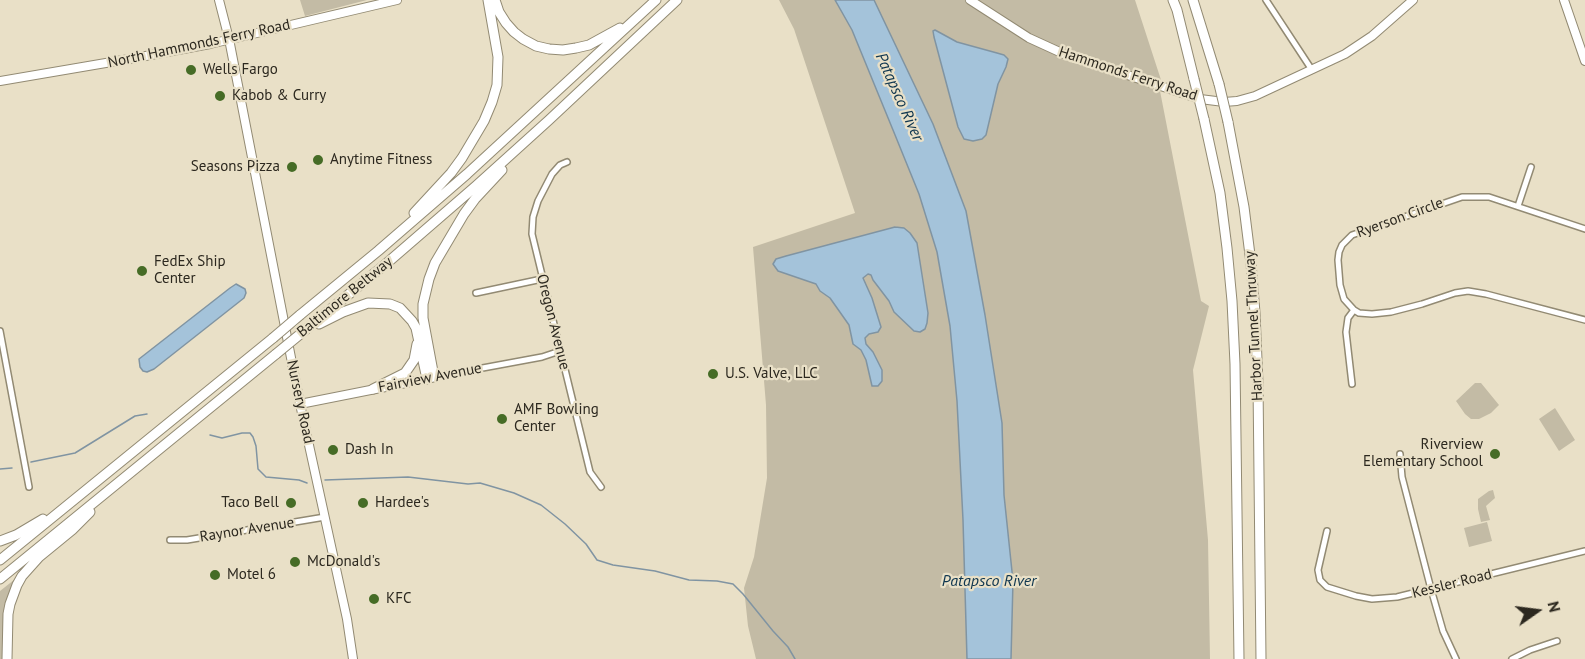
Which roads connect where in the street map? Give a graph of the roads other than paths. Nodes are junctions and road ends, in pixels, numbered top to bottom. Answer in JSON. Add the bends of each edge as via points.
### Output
{"nodes":[{"id":1,"x":219,"y":0,"type":"edge"},
{"id":2,"x":397,"y":0,"type":"edge"},
{"id":3,"x":488,"y":0,"type":"edge"},
{"id":4,"x":495,"y":0,"type":"edge"},
{"id":5,"x":677,"y":0,"type":"edge"},
{"id":6,"x":970,"y":0,"type":"edge"},
{"id":7,"x":1173,"y":0,"type":"edge"},
{"id":8,"x":1193,"y":0,"type":"edge"},
{"id":9,"x":1266,"y":0,"type":"edge"},
{"id":10,"x":1413,"y":0,"type":"edge"},
{"id":11,"x":1564,"y":0,"type":"edge"},
{"id":12,"x":654,"y":2,"type":"edge"},
{"id":13,"x":642,"y":14,"type":"junction"},
{"id":14,"x":229,"y":39,"type":"junction"},
{"id":15,"x":1585,"y":61,"type":"edge"},
{"id":16,"x":1312,"y":70,"type":"junction"},
{"id":17,"x":0,"y":81,"type":"edge"},
{"id":18,"x":549,"y":120,"type":"junction"},
{"id":19,"x":567,"y":162,"type":"dead end"},
{"id":20,"x":1531,"y":167,"type":"dead end"},
{"id":21,"x":1518,"y":206,"type":"junction"},
{"id":22,"x":1585,"y":228,"type":"edge"},
{"id":23,"x":386,"y":245,"type":"junction"},
{"id":24,"x":542,"y":279,"type":"junction"},
{"id":25,"x":476,"y":292,"type":"dead end"},
{"id":26,"x":1353,"y":310,"type":"junction"},
{"id":27,"x":1585,"y":320,"type":"edge"},
{"id":28,"x":0,"y":331,"type":"edge"},
{"id":29,"x":304,"y":331,"type":"junction"},
{"id":30,"x":418,"y":336,"type":"junction"},
{"id":31,"x":1,"y":343,"type":"edge"},
{"id":32,"x":560,"y":351,"type":"junction"},
{"id":33,"x":430,"y":378,"type":"junction"},
{"id":34,"x":1352,"y":384,"type":"dead end"},
{"id":35,"x":373,"y":389,"type":"junction"},
{"id":36,"x":300,"y":404,"type":"junction"},
{"id":37,"x":1400,"y":454,"type":"dead end"},
{"id":38,"x":137,"y":467,"type":"junction"},
{"id":39,"x":29,"y":487,"type":"dead end"},
{"id":40,"x":601,"y":488,"type":"dead end"},
{"id":41,"x":66,"y":506,"type":"junction"},
{"id":42,"x":325,"y":517,"type":"junction"},
{"id":43,"x":1327,"y":531,"type":"dead end"},
{"id":44,"x":170,"y":540,"type":"dead end"},
{"id":45,"x":0,"y":541,"type":"edge"},
{"id":46,"x":1585,"y":551,"type":"edge"},
{"id":47,"x":0,"y":560,"type":"edge"},
{"id":48,"x":0,"y":579,"type":"edge"},
{"id":49,"x":1431,"y":589,"type":"junction"},
{"id":50,"x":1557,"y":641,"type":"dead end"},
{"id":51,"x":7,"y":659,"type":"edge"},
{"id":52,"x":352,"y":659,"type":"edge"},
{"id":53,"x":1239,"y":659,"type":"edge"},
{"id":54,"x":1261,"y":659,"type":"edge"},
{"id":55,"x":1456,"y":659,"type":"edge"},
{"id":56,"x":1512,"y":659,"type":"edge"}],
"edges":[{"from":1,"to":14,"type":"main road","name":"Nursery Road"},
{"from":2,"to":14,"type":"main road","name":"North Hammonds Ferry Road"},
{"from":3,"to":23,"type":"highway","via":[[498,57],[492,102],[473,141],[451,173]]},
{"from":4,"to":13,"type":"highway","via":[[514,32],[549,49],[589,45]]},
{"from":5,"to":18,"type":"highway","name":"Baltimore Beltway"},
{"from":6,"to":16,"type":"main road","name":"Hammonds Ferry Road","via":[[1054,50],[1200,99],[1224,102],[1250,98]]},
{"from":7,"to":53,"type":"highway","name":"Harbor Tunnel Thruway","bridge":true,"via":[[1204,119],[1227,248],[1236,364]]},
{"from":8,"to":54,"type":"highway","name":"Harbor Tunnel Thruway","bridge":true,"via":[[1219,84],[1247,226],[1256,322]]},
{"from":9,"to":16,"type":"street"},
{"from":10,"to":16,"type":"main road","name":"Hammonds Ferry Road","via":[[1364,42]]},
{"from":11,"to":15,"type":"main road"},
{"from":12,"to":13,"type":"highway","name":"Baltimore Beltway"},
{"from":13,"to":23,"type":"highway","name":"Baltimore Beltway"},
{"from":14,"to":17,"type":"main road","name":"North Hammonds Ferry Road"},
{"from":14,"to":36,"type":"main road","name":"Nursery Road"},
{"from":18,"to":29,"type":"highway","name":"Baltimore Beltway"},
{"from":18,"to":33,"type":"highway","via":[[475,200],[435,263],[426,290],[423,318]]},
{"from":19,"to":24,"type":"street","name":"Oregon Avenue","via":[[552,174],[533,217],[532,234]]},
{"from":20,"to":21,"type":"street"},
{"from":21,"to":22,"type":"street","name":"Ryerson Circle"},
{"from":21,"to":26,"type":"street","name":"Ryerson Circle","via":[[1489,197],[1462,197],[1352,235],[1342,245],[1338,260],[1341,293]]},
{"from":23,"to":41,"type":"highway","name":"Baltimore Beltway","bridge":true},
{"from":24,"to":25,"type":"street"},
{"from":24,"to":32,"type":"street","name":"Oregon Avenue"},
{"from":26,"to":27,"type":"street","via":[[1391,312],[1468,291]]},
{"from":26,"to":34,"type":"street","via":[[1346,332]]},
{"from":28,"to":31,"type":"street"},
{"from":29,"to":30,"type":"highway","via":[[356,307],[379,303],[400,308],[412,321]]},
{"from":29,"to":38,"type":"highway","name":"Baltimore Beltway","bridge":true},
{"from":30,"to":33,"type":"highway"},
{"from":30,"to":35,"type":"highway","via":[[411,366]]},
{"from":31,"to":39,"type":"street"},
{"from":32,"to":33,"type":"street","name":"Fairview Avenue"},
{"from":32,"to":40,"type":"street","name":"Oregon Avenue","via":[[590,472]]},
{"from":33,"to":35,"type":"main road","name":"Fairview Avenue"},
{"from":35,"to":36,"type":"main road","name":"Fairview Avenue"},
{"from":36,"to":42,"type":"main road","name":"Nursery Road"},
{"from":37,"to":49,"type":"street","via":[[1402,477]]},
{"from":38,"to":48,"type":"highway","name":"Baltimore Beltway"},
{"from":38,"to":51,"type":"highway","via":[[22,576],[10,604]]},
{"from":41,"to":45,"type":"highway"},
{"from":41,"to":47,"type":"highway","name":"Baltimore Beltway"},
{"from":42,"to":44,"type":"street","name":"Raynor Avenue"},
{"from":42,"to":52,"type":"main road","name":"Nursery Road"},
{"from":43,"to":49,"type":"street","name":"Kessler Road","via":[[1318,570],[1327,587],[1372,598]]},
{"from":46,"to":49,"type":"street","name":"Kessler Road"},
{"from":49,"to":55,"type":"street"},
{"from":50,"to":56,"type":"street"}]}
